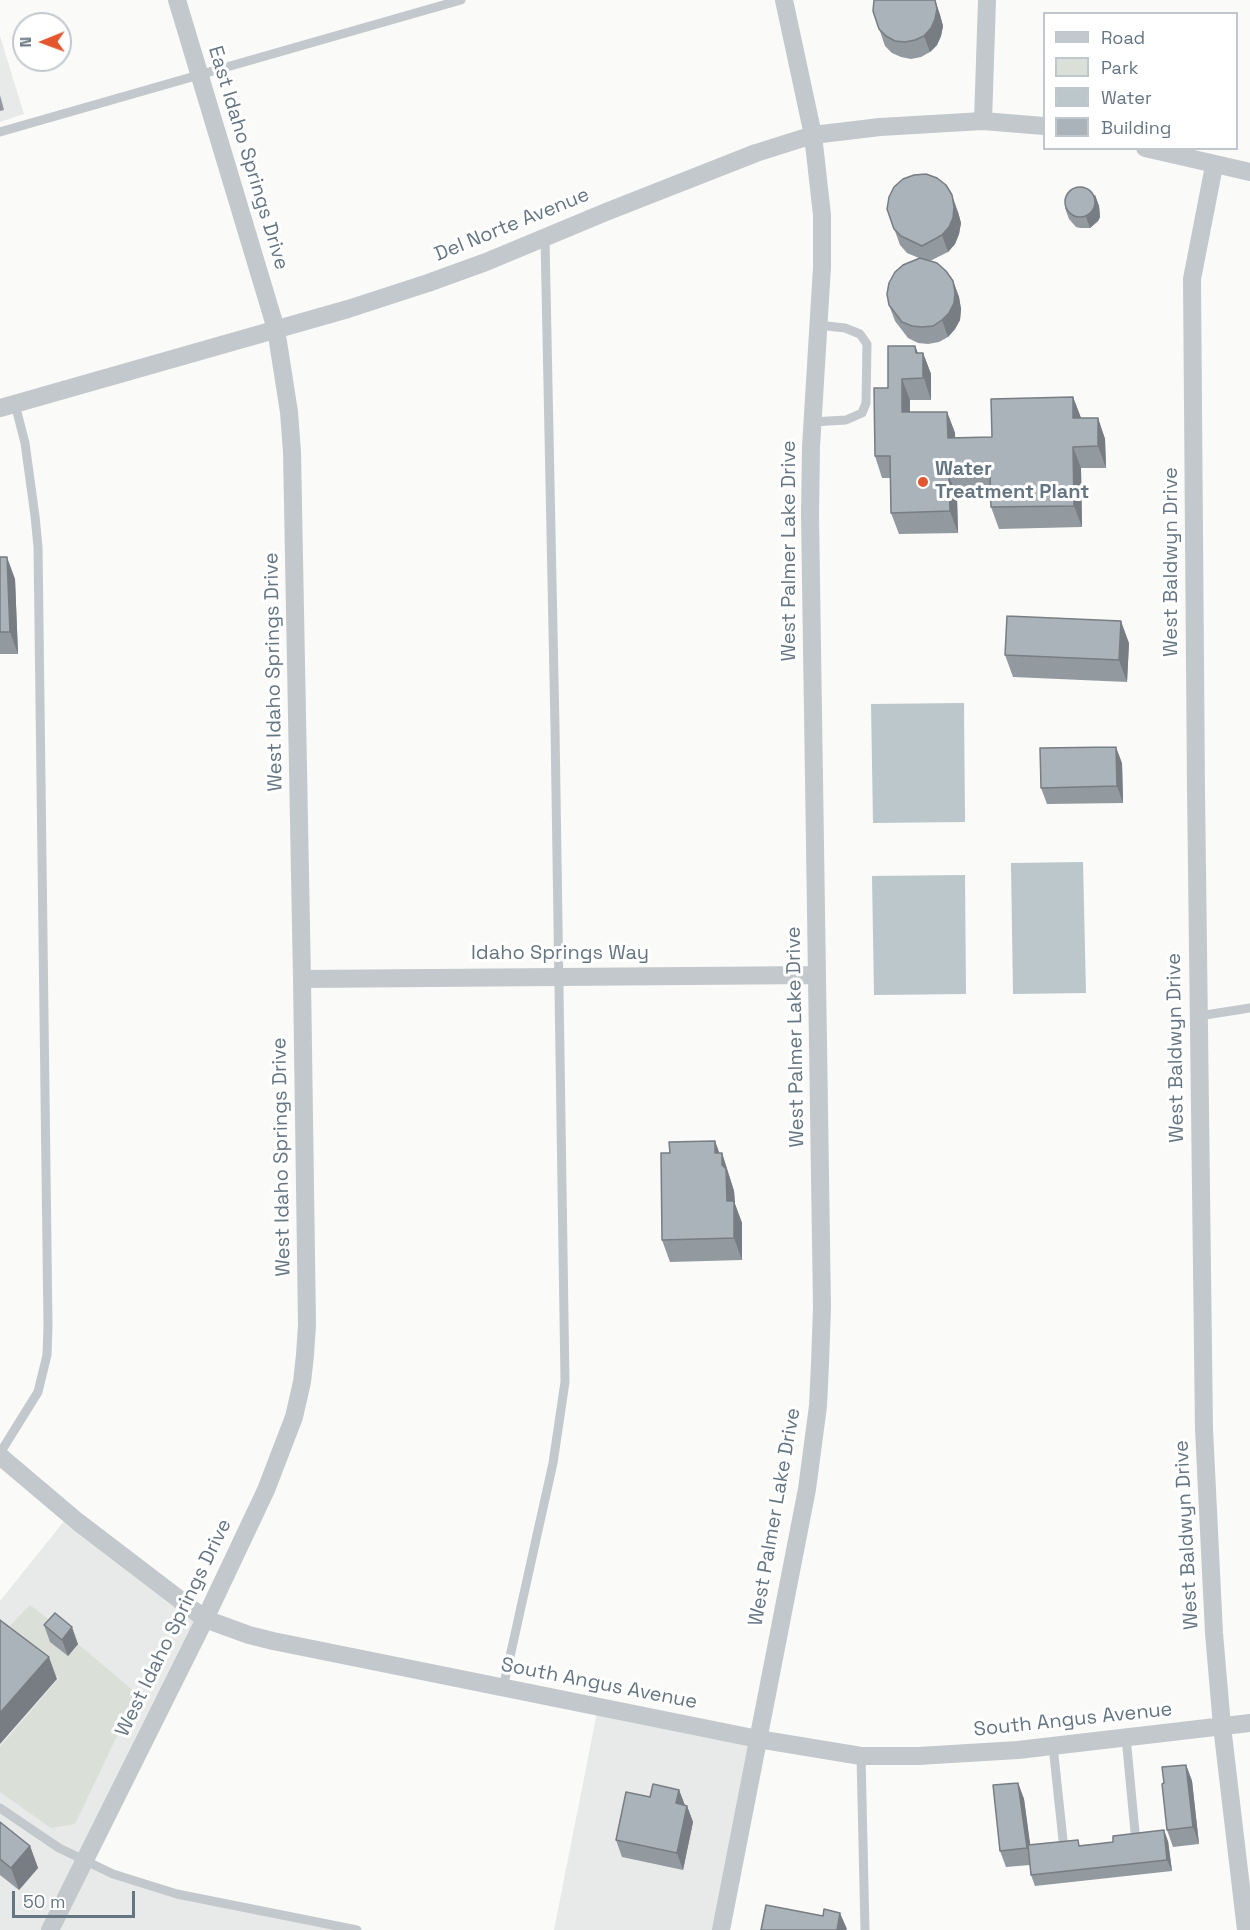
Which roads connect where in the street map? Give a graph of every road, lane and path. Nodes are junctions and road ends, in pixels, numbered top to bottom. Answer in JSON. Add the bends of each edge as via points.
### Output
{"nodes":[{"id":1,"x":177,"y":0,"type":"edge"},
{"id":2,"x":461,"y":0,"type":"edge"},
{"id":3,"x":784,"y":0,"type":"edge"},
{"id":4,"x":987,"y":0,"type":"edge"},
{"id":5,"x":198,"y":75,"type":"junction"},
{"id":6,"x":983,"y":121,"type":"junction"},
{"id":7,"x":1043,"y":126,"type":"edge"},
{"id":8,"x":0,"y":132,"type":"edge"},
{"id":9,"x":813,"y":135,"type":"junction"},
{"id":10,"x":1153,"y":150,"type":"edge"},
{"id":11,"x":1214,"y":166,"type":"junction"},
{"id":12,"x":1250,"y":172,"type":"edge"},
{"id":13,"x":545,"y":239,"type":"junction"},
{"id":14,"x":818,"y":325,"type":"junction"},
{"id":15,"x":276,"y":329,"type":"junction"},
{"id":16,"x":7,"y":406,"type":"edge"},
{"id":17,"x":812,"y":422,"type":"junction"},
{"id":18,"x":817,"y":975,"type":"junction"},
{"id":19,"x":558,"y":976,"type":"junction"},
{"id":20,"x":302,"y":979,"type":"junction"},
{"id":21,"x":1250,"y":1008,"type":"edge"},
{"id":22,"x":1198,"y":1016,"type":"junction"},
{"id":23,"x":0,"y":1454,"type":"edge"},
{"id":24,"x":205,"y":1619,"type":"junction"},
{"id":25,"x":503,"y":1688,"type":"junction"},
{"id":26,"x":1250,"y":1723,"type":"edge"},
{"id":27,"x":1222,"y":1726,"type":"junction"},
{"id":28,"x":1126,"y":1737,"type":"junction"},
{"id":29,"x":758,"y":1739,"type":"junction"},
{"id":30,"x":1053,"y":1746,"type":"junction"},
{"id":31,"x":861,"y":1756,"type":"junction"},
{"id":32,"x":0,"y":1808,"type":"edge"},
{"id":33,"x":1135,"y":1832,"type":"edge"},
{"id":34,"x":1063,"y":1840,"type":"edge"},
{"id":35,"x":84,"y":1862,"type":"junction"},
{"id":36,"x":340,"y":1928,"type":"edge"},
{"id":37,"x":50,"y":1930,"type":"edge"},
{"id":38,"x":357,"y":1930,"type":"edge"},
{"id":39,"x":721,"y":1930,"type":"edge"},
{"id":40,"x":865,"y":1930,"type":"edge"},
{"id":41,"x":1246,"y":1930,"type":"edge"}],
"edges":[{"from":1,"to":5,"type":"street","name":"East Idaho Springs Drive"},
{"from":2,"to":5,"type":"lane"},
{"from":3,"to":9,"type":"street","name":"West Palmer Lake Drive"},
{"from":4,"to":6,"type":"street"},
{"from":5,"to":8,"type":"lane"},
{"from":5,"to":15,"type":"street","name":"East Idaho Springs Drive"},
{"from":6,"to":7,"type":"street","name":"Del Norte Avenue"},
{"from":6,"to":9,"type":"street","name":"Del Norte Avenue"},
{"from":9,"to":13,"type":"street","name":"Del Norte Avenue","via":[[756,153]]},
{"from":9,"to":14,"type":"street","name":"West Palmer Lake Drive","via":[[822,215]]},
{"from":10,"to":11,"type":"street"},
{"from":11,"to":12,"type":"street"},
{"from":11,"to":22,"type":"street","name":"West Baldwyn Drive","via":[[1192,279]]},
{"from":13,"to":15,"type":"street","name":"Del Norte Avenue","via":[[428,283]]},
{"from":13,"to":19,"type":"lane"},
{"from":14,"to":17,"type":"street","name":"West Palmer Lake Drive"},
{"from":14,"to":17,"type":"lane","via":[[845,328],[860,334],[867,344],[866,403],[862,413],[846,420]]},
{"from":15,"to":16,"type":"street","name":"Del Norte Avenue"},
{"from":15,"to":20,"type":"street","name":"West Idaho Springs Drive","via":[[292,452]]},
{"from":16,"to":23,"type":"lane","via":[[25,443],[38,547],[48,1326],[47,1355],[38,1392]]},
{"from":17,"to":18,"type":"street","name":"West Palmer Lake Drive"},
{"from":18,"to":19,"type":"street","name":"Idaho Springs Way"},
{"from":18,"to":29,"type":"street","name":"West Palmer Lake Drive","via":[[822,1307],[818,1406],[807,1489]]},
{"from":19,"to":20,"type":"street","name":"Idaho Springs Way"},
{"from":19,"to":25,"type":"lane","via":[[565,1382],[553,1463]]},
{"from":20,"to":24,"type":"street","name":"West Idaho Springs Drive","via":[[307,1325],[302,1382],[294,1417],[266,1490]]},
{"from":21,"to":22,"type":"lane"},
{"from":22,"to":27,"type":"street","name":"West Baldwyn Drive","via":[[1204,1429],[1208,1545]]},
{"from":23,"to":24,"type":"street","name":"South Angus Avenue","via":[[86,1529]]},
{"from":24,"to":25,"type":"street","name":"South Angus Avenue","via":[[273,1641]]},
{"from":24,"to":35,"type":"street","name":"West Idaho Springs Drive"},
{"from":25,"to":29,"type":"street","name":"South Angus Avenue"},
{"from":26,"to":27,"type":"street","name":"South Angus Avenue"},
{"from":27,"to":28,"type":"street","name":"South Angus Avenue"},
{"from":27,"to":41,"type":"street","name":"West Baldwyn Drive"},
{"from":28,"to":30,"type":"street","name":"South Angus Avenue"},
{"from":28,"to":33,"type":"lane"},
{"from":29,"to":31,"type":"street","name":"South Angus Avenue"},
{"from":29,"to":39,"type":"street","name":"West Palmer Lake Drive"},
{"from":30,"to":31,"type":"street","name":"South Angus Avenue","via":[[966,1754]]},
{"from":30,"to":34,"type":"lane"},
{"from":31,"to":40,"type":"lane"},
{"from":32,"to":35,"type":"lane"},
{"from":35,"to":36,"type":"lane","via":[[177,1894]]},
{"from":35,"to":37,"type":"street","name":"West Idaho Springs Drive"},
{"from":36,"to":38,"type":"lane"}]}
